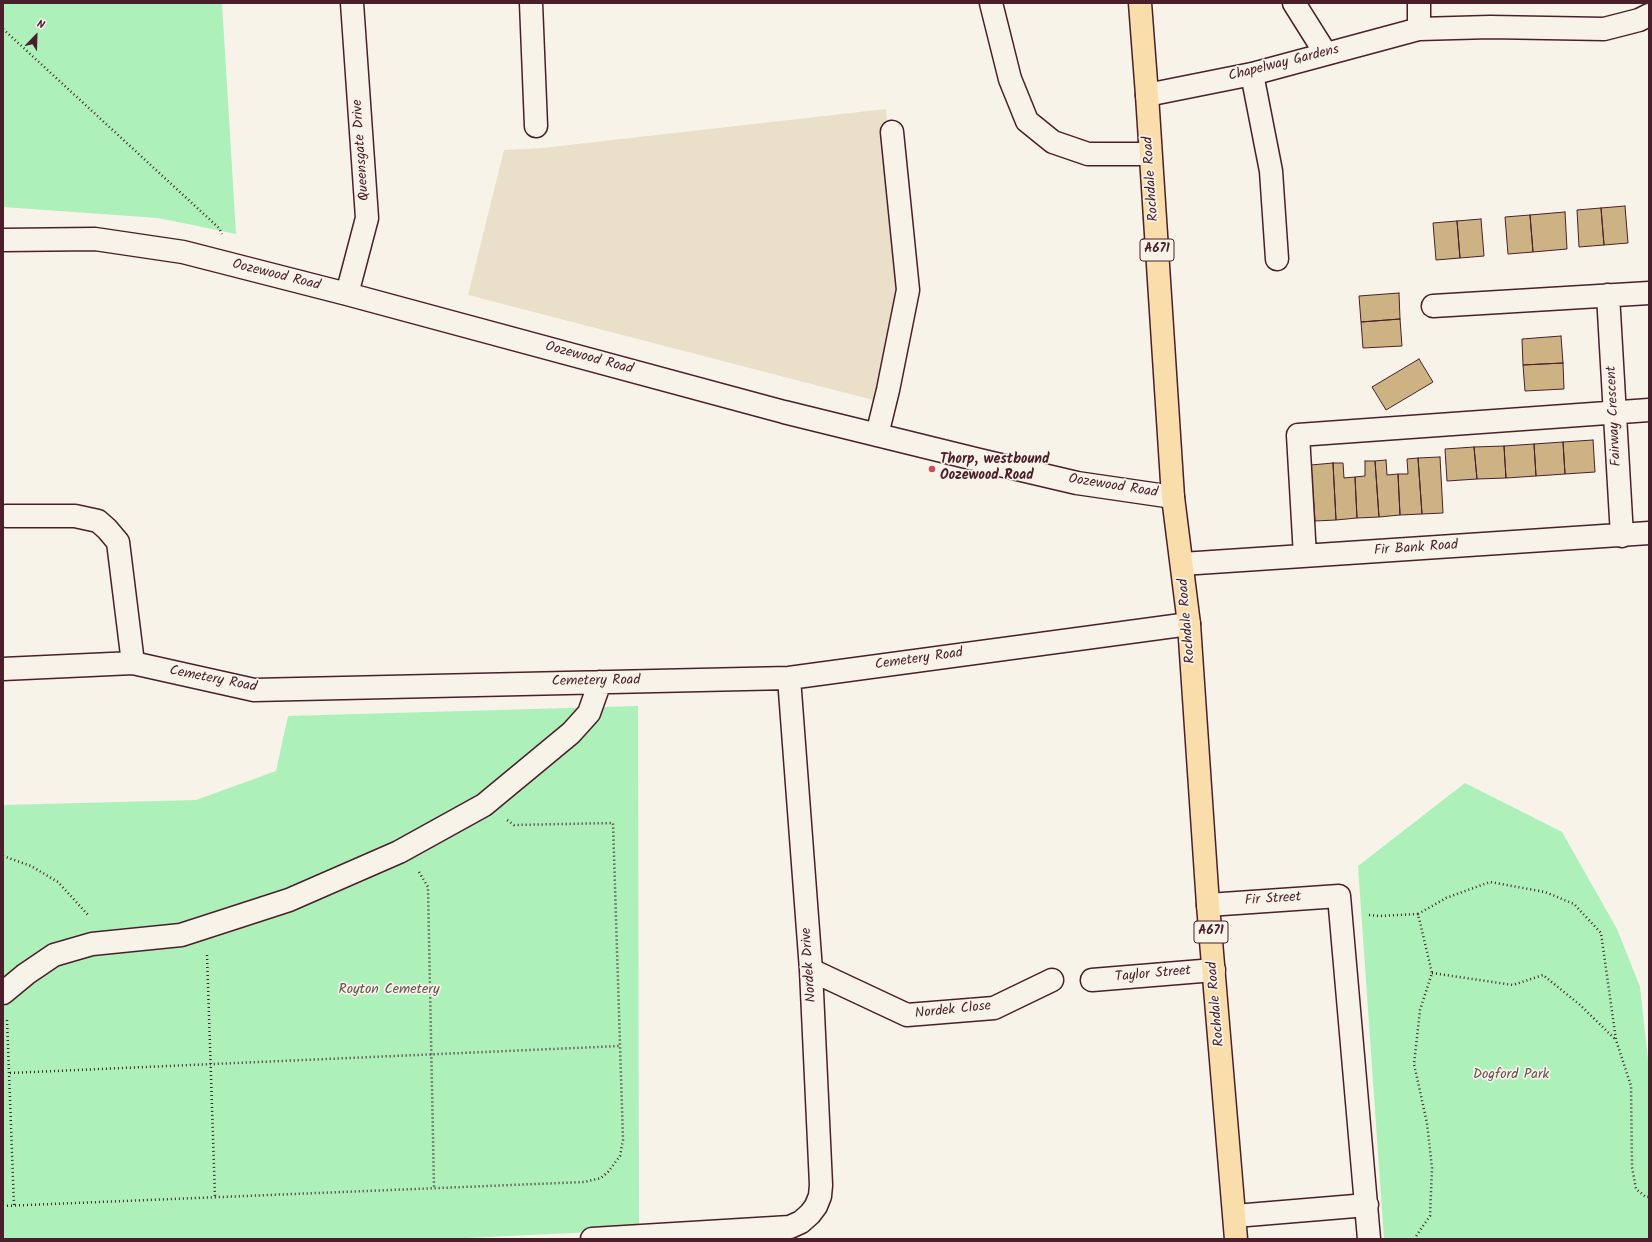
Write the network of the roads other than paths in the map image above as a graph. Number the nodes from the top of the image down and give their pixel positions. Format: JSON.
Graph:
{"nodes":[{"id":1,"x":352,"y":3,"type":"edge"},
{"id":2,"x":531,"y":3,"type":"edge"},
{"id":3,"x":991,"y":3,"type":"edge"},
{"id":4,"x":1140,"y":3,"type":"edge"},
{"id":5,"x":1294,"y":3,"type":"edge"},
{"id":6,"x":1419,"y":3,"type":"edge"},
{"id":7,"x":1649,"y":15,"type":"edge"},
{"id":8,"x":1419,"y":29,"type":"junction"},
{"id":9,"x":1326,"y":54,"type":"junction"},
{"id":10,"x":1252,"y":74,"type":"junction"},
{"id":11,"x":1147,"y":94,"type":"junction"},
{"id":12,"x":536,"y":126,"type":"dead end"},
{"id":13,"x":892,"y":132,"type":"dead end"},
{"id":14,"x":1150,"y":154,"type":"junction"},
{"id":15,"x":3,"y":240,"type":"edge"},
{"id":16,"x":1277,"y":259,"type":"dead end"},
{"id":17,"x":1649,"y":293,"type":"edge"},
{"id":18,"x":347,"y":294,"type":"junction"},
{"id":19,"x":1608,"y":295,"type":"junction"},
{"id":20,"x":1433,"y":306,"type":"dead end"},
{"id":21,"x":1649,"y":410,"type":"edge"},
{"id":22,"x":1614,"y":412,"type":"junction"},
{"id":23,"x":877,"y":435,"type":"junction"},
{"id":24,"x":1173,"y":497,"type":"junction"},
{"id":25,"x":6,"y":516,"type":"dead end"},
{"id":26,"x":1649,"y":533,"type":"edge"},
{"id":27,"x":1622,"y":536,"type":"junction"},
{"id":28,"x":1305,"y":556,"type":"junction"},
{"id":29,"x":1182,"y":564,"type":"junction"},
{"id":30,"x":1189,"y":624,"type":"junction"},
{"id":31,"x":133,"y":663,"type":"junction"},
{"id":32,"x":3,"y":669,"type":"edge"},
{"id":33,"x":789,"y":678,"type":"junction"},
{"id":34,"x":600,"y":682,"type":"junction"},
{"id":35,"x":1208,"y":905,"type":"junction"},
{"id":36,"x":811,"y":970,"type":"junction"},
{"id":37,"x":1214,"y":970,"type":"junction"},
{"id":38,"x":1052,"y":980,"type":"dead end"},
{"id":39,"x":1092,"y":980,"type":"dead end"},
{"id":40,"x":3,"y":993,"type":"edge"},
{"id":41,"x":1367,"y":1205,"type":"junction"},
{"id":42,"x":1235,"y":1216,"type":"junction"},
{"id":43,"x":592,"y":1239,"type":"edge"},
{"id":44,"x":1236,"y":1239,"type":"edge"},
{"id":45,"x":1369,"y":1239,"type":"edge"}],
"edges":[{"from":1,"to":18,"type":"street","name":"Queensgate Drive"},
{"from":2,"to":12,"type":"street"},
{"from":3,"to":14,"type":"street"},
{"from":4,"to":11,"type":"main road","name":"Rochdale Road","number":"A671"},
{"from":5,"to":9,"type":"street"},
{"from":6,"to":8,"type":"street"},
{"from":7,"to":8,"type":"street","name":"Chapelway Gardens"},
{"from":8,"to":9,"type":"street","name":"Chapelway Gardens"},
{"from":9,"to":10,"type":"street","name":"Chapelway Gardens"},
{"from":10,"to":11,"type":"street","name":"Chapelway Gardens"},
{"from":10,"to":16,"type":"street"},
{"from":11,"to":14,"type":"main road","name":"Rochdale Road","number":"A671"},
{"from":13,"to":23,"type":"street"},
{"from":14,"to":24,"type":"main road","name":"Rochdale Road","number":"A671"},
{"from":15,"to":18,"type":"street","name":"Oozewood Road"},
{"from":17,"to":19,"type":"street"},
{"from":18,"to":23,"type":"street","name":"Oozewood Road"},
{"from":19,"to":20,"type":"street"},
{"from":19,"to":22,"type":"street","name":"Fairway Crescent"},
{"from":21,"to":22,"type":"street"},
{"from":22,"to":27,"type":"street","name":"Fairway Crescent"},
{"from":22,"to":28,"type":"street"},
{"from":23,"to":24,"type":"street","name":"Oozewood Road"},
{"from":24,"to":29,"type":"main road","name":"Rochdale Road","number":"A671"},
{"from":25,"to":31,"type":"street"},
{"from":26,"to":27,"type":"street","name":"Fir Bank Road"},
{"from":27,"to":28,"type":"street","name":"Fir Bank Road"},
{"from":28,"to":29,"type":"street","name":"Fir Bank Road"},
{"from":29,"to":30,"type":"main road","name":"Rochdale Road","number":"A671"},
{"from":30,"to":33,"type":"street","name":"Cemetery Road"},
{"from":30,"to":35,"type":"main road","name":"Rochdale Road","number":"A671"},
{"from":31,"to":32,"type":"street","name":"Cemetery Road"},
{"from":31,"to":34,"type":"street","name":"Cemetery Road"},
{"from":33,"to":34,"type":"street","name":"Cemetery Road"},
{"from":33,"to":36,"type":"street","name":"Nordek Drive"},
{"from":34,"to":40,"type":"street"},
{"from":35,"to":37,"type":"main road","name":"Rochdale Road","number":"A671"},
{"from":35,"to":41,"type":"street","name":"Fir Street"},
{"from":36,"to":38,"type":"street","name":"Nordek Close"},
{"from":36,"to":43,"type":"street","name":"Nordek Drive"},
{"from":37,"to":39,"type":"street","name":"Taylor Street"},
{"from":37,"to":42,"type":"main road","name":"Rochdale Road","number":"A671"},
{"from":41,"to":42,"type":"street"},
{"from":41,"to":45,"type":"street"},
{"from":42,"to":44,"type":"main road","name":"Rochdale Road","number":"A671"}]}
